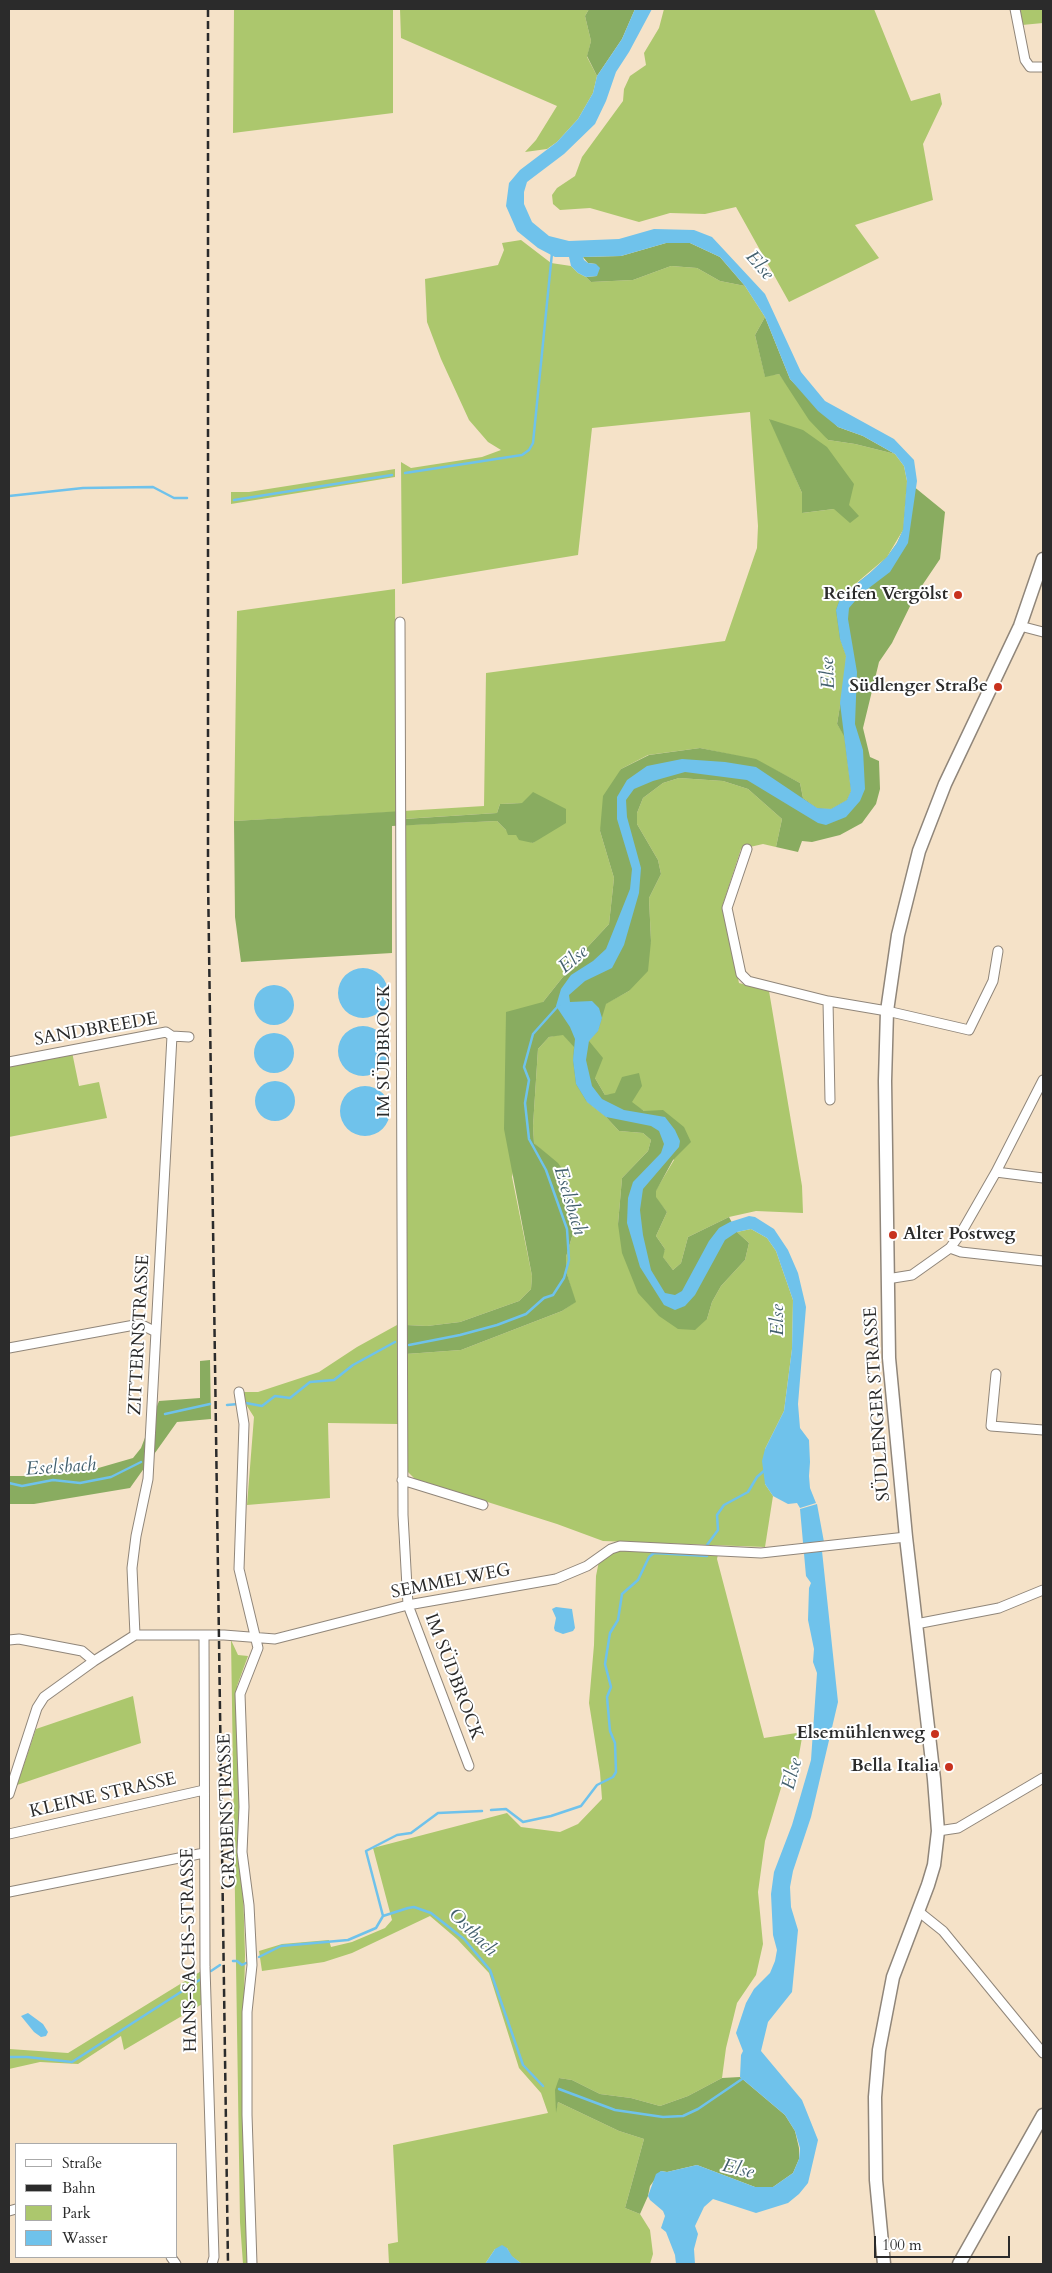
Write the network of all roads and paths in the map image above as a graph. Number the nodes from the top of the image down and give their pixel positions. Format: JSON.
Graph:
{"nodes":[{"id":1,"x":1015,"y":9,"type":"edge"},
{"id":2,"x":1041,"y":68,"type":"edge"},
{"id":3,"x":1043,"y":559,"type":"edge"},
{"id":4,"x":400,"y":622,"type":"dead end"},
{"id":5,"x":1020,"y":626,"type":"junction"},
{"id":6,"x":1043,"y":632,"type":"edge"},
{"id":7,"x":747,"y":850,"type":"dead end"},
{"id":8,"x":998,"y":951,"type":"dead end"},
{"id":9,"x":828,"y":1001,"type":"junction"},
{"id":10,"x":887,"y":1011,"type":"junction"},
{"id":11,"x":172,"y":1036,"type":"junction"},
{"id":12,"x":189,"y":1037,"type":"dead end"},
{"id":13,"x":9,"y":1062,"type":"edge"},
{"id":14,"x":1043,"y":1080,"type":"edge"},
{"id":15,"x":830,"y":1100,"type":"dead end"},
{"id":16,"x":996,"y":1172,"type":"junction"},
{"id":17,"x":1043,"y":1178,"type":"edge"},
{"id":18,"x":950,"y":1248,"type":"junction"},
{"id":19,"x":1043,"y":1261,"type":"edge"},
{"id":20,"x":887,"y":1279,"type":"junction"},
{"id":21,"x":156,"y":1332,"type":"junction"},
{"id":22,"x":9,"y":1348,"type":"edge"},
{"id":23,"x":996,"y":1374,"type":"dead end"},
{"id":24,"x":239,"y":1392,"type":"dead end"},
{"id":25,"x":1043,"y":1430,"type":"edge"},
{"id":26,"x":402,"y":1480,"type":"junction"},
{"id":27,"x":483,"y":1505,"type":"dead end"},
{"id":28,"x":906,"y":1537,"type":"junction"},
{"id":29,"x":1043,"y":1590,"type":"edge"},
{"id":30,"x":408,"y":1604,"type":"junction"},
{"id":31,"x":916,"y":1624,"type":"junction"},
{"id":32,"x":135,"y":1635,"type":"junction"},
{"id":33,"x":204,"y":1636,"type":"junction"},
{"id":34,"x":256,"y":1637,"type":"junction"},
{"id":35,"x":9,"y":1640,"type":"edge"},
{"id":36,"x":94,"y":1661,"type":"junction"},
{"id":37,"x":469,"y":1766,"type":"dead end"},
{"id":38,"x":1043,"y":1778,"type":"edge"},
{"id":39,"x":204,"y":1790,"type":"junction"},
{"id":40,"x":9,"y":1794,"type":"edge"},
{"id":41,"x":938,"y":1831,"type":"junction"},
{"id":42,"x":9,"y":1834,"type":"edge"},
{"id":43,"x":204,"y":1853,"type":"junction"},
{"id":44,"x":9,"y":1892,"type":"edge"},
{"id":45,"x":918,"y":1910,"type":"junction"},
{"id":46,"x":1043,"y":2053,"type":"edge"},
{"id":47,"x":1043,"y":2115,"type":"edge"},
{"id":48,"x":212,"y":2264,"type":"edge"},
{"id":49,"x":252,"y":2264,"type":"edge"},
{"id":50,"x":884,"y":2264,"type":"edge"},
{"id":51,"x":959,"y":2264,"type":"edge"}],
"edges":[{"from":1,"to":2,"type":"street"},
{"from":3,"to":5,"type":"main road","name":"SÜDLENGER STRASSE"},
{"from":4,"to":26,"type":"street","name":"IM SÜDBROCK"},
{"from":5,"to":6,"type":"street"},
{"from":5,"to":10,"type":"main road","name":"SÜDLENGER STRASSE"},
{"from":7,"to":9,"type":"street"},
{"from":8,"to":10,"type":"street"},
{"from":9,"to":10,"type":"street"},
{"from":9,"to":15,"type":"street"},
{"from":10,"to":20,"type":"main road","name":"SÜDLENGER STRASSE"},
{"from":11,"to":12,"type":"street","name":"SANDBREEDE"},
{"from":11,"to":13,"type":"street","name":"SANDBREEDE"},
{"from":11,"to":21,"type":"street","name":"ZITTERNSTRASSE"},
{"from":14,"to":16,"type":"street"},
{"from":16,"to":17,"type":"street"},
{"from":16,"to":18,"type":"street"},
{"from":18,"to":19,"type":"street"},
{"from":18,"to":20,"type":"street"},
{"from":20,"to":28,"type":"main road","name":"SÜDLENGER STRASSE"},
{"from":21,"to":22,"type":"street"},
{"from":21,"to":32,"type":"street","name":"ZITTERNSTRASSE"},
{"from":23,"to":25,"type":"street"},
{"from":24,"to":34,"type":"street","name":"GRABENSTRASSE"},
{"from":26,"to":27,"type":"street"},
{"from":26,"to":30,"type":"street","name":"IM SÜDBROCK"},
{"from":28,"to":30,"type":"street","name":"SEMMELWEG"},
{"from":28,"to":31,"type":"main road","name":"SÜDLENGER STRASSE"},
{"from":29,"to":31,"type":"street"},
{"from":30,"to":34,"type":"street","name":"SEMMELWEG"},
{"from":30,"to":37,"type":"street","name":"IM SÜDBROCK"},
{"from":31,"to":41,"type":"main road","name":"SÜDLENGER STRASSE"},
{"from":32,"to":33,"type":"street","name":"SEMMELWEG"},
{"from":32,"to":36,"type":"street"},
{"from":33,"to":34,"type":"street","name":"SEMMELWEG"},
{"from":33,"to":39,"type":"street","name":"HANS-SACHS-STRASSE"},
{"from":34,"to":49,"type":"street","name":"GRABENSTRASSE"},
{"from":35,"to":36,"type":"street"},
{"from":36,"to":40,"type":"street"},
{"from":38,"to":41,"type":"street"},
{"from":39,"to":42,"type":"street","name":"KLEINE STRASSE"},
{"from":39,"to":43,"type":"street","name":"HANS-SACHS-STRASSE"},
{"from":41,"to":45,"type":"main road","name":"SÜDLENGER STRASSE"},
{"from":43,"to":44,"type":"street"},
{"from":43,"to":48,"type":"street","name":"HANS-SACHS-STRASSE"},
{"from":45,"to":46,"type":"street"},
{"from":45,"to":50,"type":"main road","name":"SÜDLENGER STRASSE"},
{"from":47,"to":51,"type":"main road"}]}
